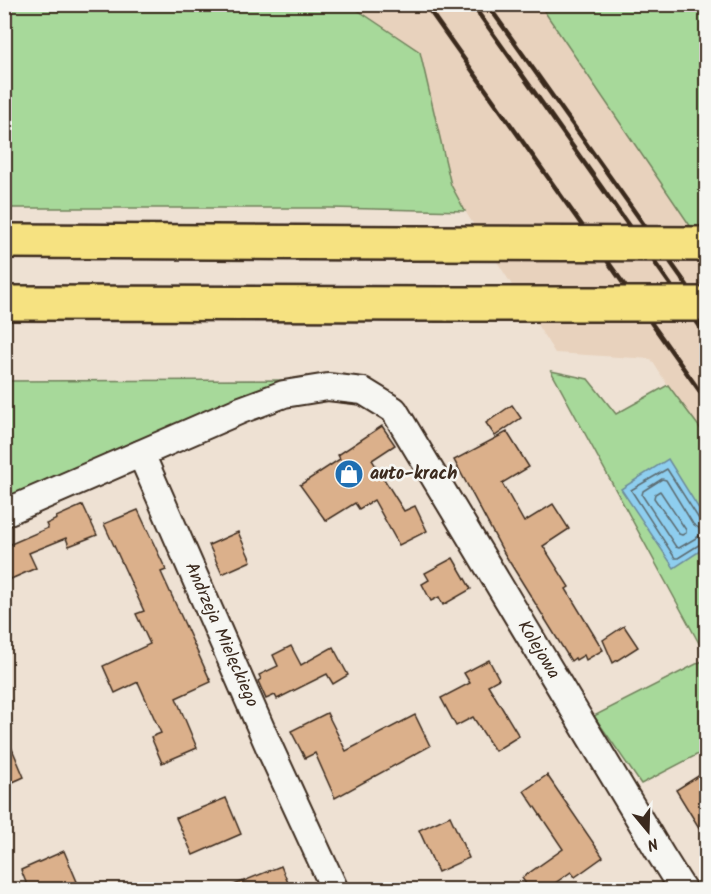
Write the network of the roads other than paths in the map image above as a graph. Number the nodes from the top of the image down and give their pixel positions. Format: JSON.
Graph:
{"nodes":[{"id":1,"x":4,"y":241,"type":"edge"},
{"id":2,"x":706,"y":244,"type":"edge"},
{"id":3,"x":4,"y":303,"type":"edge"},
{"id":4,"x":706,"y":304,"type":"edge"},
{"id":5,"x":140,"y":454,"type":"junction"},
{"id":6,"x":4,"y":513,"type":"edge"},
{"id":7,"x":335,"y":890,"type":"edge"},
{"id":8,"x":683,"y":890,"type":"edge"}],
"edges":[{"from":1,"to":2,"type":"highway","bridge":true},
{"from":3,"to":4,"type":"highway","bridge":true},
{"from":5,"to":6,"type":"street"},
{"from":5,"to":7,"type":"street","name":"Andrzeja Mielęckiego"},
{"from":5,"to":8,"type":"street","name":"Kolejowa"}]}
